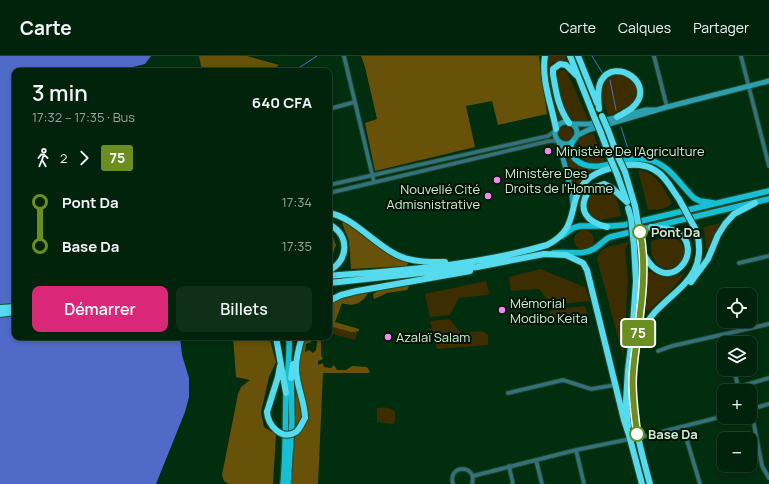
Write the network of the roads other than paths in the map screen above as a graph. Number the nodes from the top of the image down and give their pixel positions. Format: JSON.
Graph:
{"nodes":[{"id":1,"x":344,"y":56,"type":"edge"},
{"id":2,"x":545,"y":56,"type":"edge"},
{"id":3,"x":570,"y":56,"type":"edge"},
{"id":4,"x":578,"y":56,"type":"edge"},
{"id":5,"x":654,"y":56,"type":"edge"},
{"id":6,"x":741,"y":56,"type":"edge"},
{"id":7,"x":577,"y":76,"type":"junction"},
{"id":8,"x":769,"y":82,"type":"edge"},
{"id":9,"x":749,"y":87,"type":"junction"},
{"id":10,"x":354,"y":102,"type":"junction"},
{"id":11,"x":668,"y":107,"type":"junction"},
{"id":12,"x":332,"y":108,"type":"edge"},
{"id":13,"x":599,"y":109,"type":"junction"},
{"id":14,"x":662,"y":109,"type":"junction"},
{"id":15,"x":617,"y":117,"type":"junction"},
{"id":16,"x":570,"y":124,"type":"junction"},
{"id":17,"x":555,"y":130,"type":"junction"},
{"id":18,"x":559,"y":141,"type":"junction"},
{"id":19,"x":573,"y":141,"type":"junction"},
{"id":20,"x":769,"y":166,"type":"edge"},
{"id":21,"x":372,"y":175,"type":"junction"},
{"id":22,"x":374,"y":182,"type":"junction"},
{"id":23,"x":332,"y":184,"type":"edge"},
{"id":24,"x":769,"y":191,"type":"edge"},
{"id":25,"x":332,"y":192,"type":"edge"},
{"id":26,"x":769,"y":199,"type":"edge"},
{"id":27,"x":722,"y":203,"type":"junction"},
{"id":28,"x":755,"y":203,"type":"junction"},
{"id":29,"x":627,"y":205,"type":"junction"},
{"id":30,"x":573,"y":212,"type":"junction"},
{"id":31,"x":332,"y":214,"type":"edge"},
{"id":32,"x":332,"y":226,"type":"edge"},
{"id":33,"x":607,"y":227,"type":"junction"},
{"id":34,"x":651,"y":227,"type":"junction"},
{"id":35,"x":554,"y":241,"type":"junction"},
{"id":36,"x":642,"y":249,"type":"junction"},
{"id":37,"x":544,"y":254,"type":"junction"},
{"id":38,"x":769,"y":256,"type":"edge"},
{"id":39,"x":469,"y":261,"type":"junction"},
{"id":40,"x":740,"y":263,"type":"dead end"},
{"id":41,"x":477,"y":267,"type":"junction"},
{"id":42,"x":332,"y":269,"type":"edge"},
{"id":43,"x":332,"y":276,"type":"edge"},
{"id":44,"x":332,"y":283,"type":"edge"},
{"id":45,"x":678,"y":291,"type":"junction"},
{"id":46,"x":332,"y":300,"type":"edge"},
{"id":47,"x":12,"y":307,"type":"edge"},
{"id":48,"x":0,"y":308,"type":"edge"},
{"id":49,"x":12,"y":312,"type":"edge"},
{"id":50,"x":0,"y":314,"type":"edge"},
{"id":51,"x":769,"y":324,"type":"edge"},
{"id":52,"x":727,"y":334,"type":"joint"},
{"id":53,"x":277,"y":340,"type":"edge"},
{"id":54,"x":289,"y":340,"type":"edge"},
{"id":55,"x":299,"y":340,"type":"edge"},
{"id":56,"x":300,"y":340,"type":"edge"},
{"id":57,"x":636,"y":347,"type":"junction"},
{"id":58,"x":658,"y":351,"type":"dead end"},
{"id":59,"x":280,"y":358,"type":"junction"},
{"id":60,"x":289,"y":358,"type":"junction"},
{"id":61,"x":291,"y":378,"type":"junction"},
{"id":62,"x":769,"y":378,"type":"edge"},
{"id":63,"x":753,"y":384,"type":"edge"},
{"id":64,"x":616,"y":385,"type":"junction"},
{"id":65,"x":286,"y":393,"type":"junction"},
{"id":66,"x":508,"y":393,"type":"dead end"},
{"id":67,"x":769,"y":404,"type":"edge"},
{"id":68,"x":757,"y":407,"type":"edge"},
{"id":69,"x":717,"y":418,"type":"edge"},
{"id":70,"x":754,"y":424,"type":"edge"},
{"id":71,"x":683,"y":427,"type":"junction"},
{"id":72,"x":630,"y":437,"type":"junction"},
{"id":73,"x":638,"y":438,"type":"junction"},
{"id":74,"x":576,"y":450,"type":"junction"},
{"id":75,"x":536,"y":460,"type":"junction"},
{"id":76,"x":509,"y":466,"type":"junction"},
{"id":77,"x":769,"y":471,"type":"edge"},
{"id":78,"x":764,"y":472,"type":"junction"},
{"id":79,"x":473,"y":476,"type":"junction"},
{"id":80,"x":769,"y":478,"type":"edge"},
{"id":81,"x":284,"y":484,"type":"edge"},
{"id":82,"x":288,"y":484,"type":"edge"},
{"id":83,"x":453,"y":484,"type":"edge"},
{"id":84,"x":472,"y":484,"type":"edge"},
{"id":85,"x":513,"y":484,"type":"edge"},
{"id":86,"x":542,"y":484,"type":"edge"},
{"id":87,"x":584,"y":484,"type":"edge"},
{"id":88,"x":642,"y":484,"type":"edge"},
{"id":89,"x":650,"y":484,"type":"edge"},
{"id":90,"x":700,"y":484,"type":"edge"}],
"edges":[{"from":1,"to":10,"type":"street"},
{"from":2,"to":17,"type":"highway"},
{"from":3,"to":7,"type":"highway"},
{"from":4,"to":13,"type":"highway"},
{"from":5,"to":11,"type":"street"},
{"from":6,"to":9,"type":"street"},
{"from":7,"to":16,"type":"highway"},
{"from":7,"to":29,"type":"highway","bridge":true},
{"from":8,"to":9,"type":"street"},
{"from":9,"to":11,"type":"street"},
{"from":9,"to":20,"type":"street"},
{"from":10,"to":12,"type":"street"},
{"from":10,"to":21,"type":"street"},
{"from":11,"to":14,"type":"street"},
{"from":13,"to":15,"type":"highway"},
{"from":13,"to":36,"type":"highway","bridge":true},
{"from":14,"to":15,"type":"street"},
{"from":14,"to":19,"type":"street"},
{"from":15,"to":16,"type":"street"},
{"from":16,"to":17,"type":"street"},
{"from":16,"to":19,"type":"street"},
{"from":17,"to":18,"type":"street"},
{"from":17,"to":21,"type":"street"},
{"from":18,"to":19,"type":"street"},
{"from":18,"to":22,"type":"street"},
{"from":18,"to":30,"type":"street"},
{"from":19,"to":27,"type":"main road"},
{"from":21,"to":22,"type":"street"},
{"from":21,"to":23,"type":"street"},
{"from":22,"to":25,"type":"street"},
{"from":24,"to":27,"type":"main road"},
{"from":26,"to":28,"type":"main road"},
{"from":27,"to":33,"type":"main road"},
{"from":28,"to":34,"type":"main road"},
{"from":28,"to":45,"type":"highway"},
{"from":29,"to":33,"type":"highway"},
{"from":29,"to":72,"type":"highway","bridge":true},
{"from":30,"to":35,"type":"highway"},
{"from":30,"to":45,"type":"highway","bridge":true},
{"from":31,"to":39,"type":"highway"},
{"from":32,"to":42,"type":"highway"},
{"from":33,"to":35,"type":"main road"},
{"from":34,"to":36,"type":"highway"},
{"from":34,"to":37,"type":"main road"},
{"from":35,"to":39,"type":"highway"},
{"from":36,"to":57,"type":"highway"},
{"from":37,"to":41,"type":"highway"},
{"from":37,"to":64,"type":"highway"},
{"from":38,"to":40,"type":"street"},
{"from":39,"to":43,"type":"highway"},
{"from":41,"to":44,"type":"highway"},
{"from":41,"to":46,"type":"highway"},
{"from":45,"to":57,"type":"highway"},
{"from":47,"to":48,"type":"highway"},
{"from":49,"to":50,"type":"highway"},
{"from":51,"to":52,"type":"street"},
{"from":52,"to":58,"type":"street"},
{"from":53,"to":59,"type":"highway"},
{"from":54,"to":60,"type":"main road"},
{"from":55,"to":61,"type":"highway"},
{"from":56,"to":59,"type":"highway","bridge":true},
{"from":57,"to":73,"type":"highway"},
{"from":59,"to":65,"type":"highway"},
{"from":60,"to":61,"type":"main road"},
{"from":60,"to":65,"type":"main road"},
{"from":61,"to":82,"type":"main road"},
{"from":62,"to":63,"type":"street"},
{"from":64,"to":66,"type":"street"},
{"from":64,"to":72,"type":"highway"},
{"from":65,"to":81,"type":"main road"},
{"from":67,"to":68,"type":"street"},
{"from":69,"to":71,"type":"street"},
{"from":70,"to":78,"type":"street"},
{"from":71,"to":73,"type":"street"},
{"from":71,"to":90,"type":"street"},
{"from":72,"to":74,"type":"street"},
{"from":72,"to":88,"type":"highway"},
{"from":73,"to":89,"type":"highway"},
{"from":74,"to":75,"type":"street"},
{"from":74,"to":87,"type":"street"},
{"from":75,"to":76,"type":"street"},
{"from":75,"to":86,"type":"street"},
{"from":76,"to":79,"type":"street"},
{"from":76,"to":85,"type":"street"},
{"from":77,"to":78,"type":"street"},
{"from":78,"to":80,"type":"street"},
{"from":79,"to":83,"type":"street"},
{"from":79,"to":84,"type":"street"}]}
